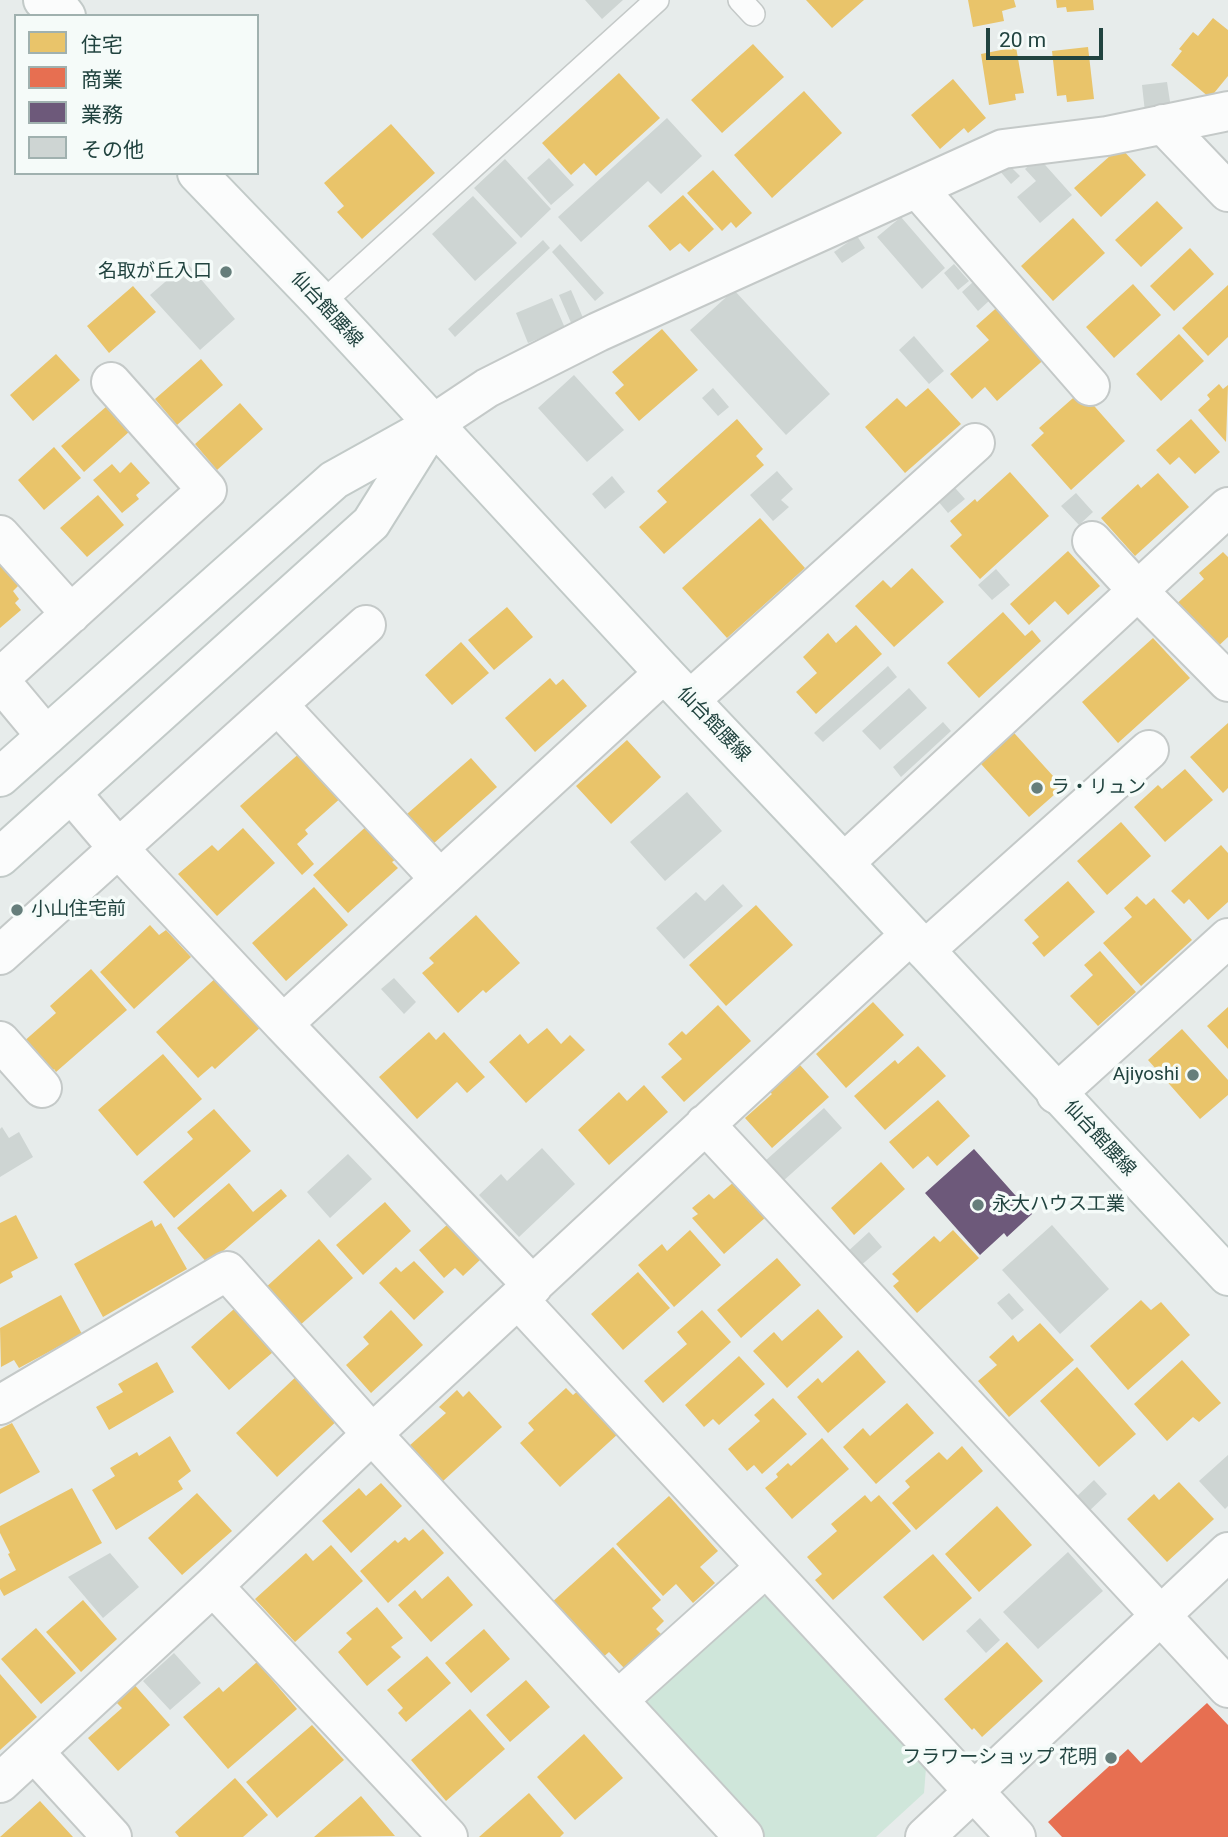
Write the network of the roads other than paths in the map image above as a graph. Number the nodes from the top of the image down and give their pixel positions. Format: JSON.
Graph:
{"nodes":[{"id":1,"x":657,"y":0,"type":"edge"},
{"id":2,"x":1228,"y":111,"type":"edge"},
{"id":3,"x":1163,"y":124,"type":"junction"},
{"id":4,"x":199,"y":175,"type":"edge"},
{"id":5,"x":918,"y":190,"type":"junction"},
{"id":6,"x":1228,"y":192,"type":"edge"},
{"id":7,"x":322,"y":303,"type":"junction"},
{"id":8,"x":111,"y":382,"type":"dead end"},
{"id":9,"x":1090,"y":386,"type":"dead end"},
{"id":10,"x":433,"y":424,"type":"junction"},
{"id":11,"x":975,"y":443,"type":"dead end"},
{"id":12,"x":1228,"y":507,"type":"edge"},
{"id":13,"x":0,"y":534,"type":"edge"},
{"id":14,"x":1092,"y":541,"type":"dead end"},
{"id":15,"x":1138,"y":591,"type":"junction"},
{"id":16,"x":71,"y":614,"type":"junction"},
{"id":17,"x":366,"y":625,"type":"dead end"},
{"id":18,"x":0,"y":679,"type":"edge"},
{"id":19,"x":1228,"y":682,"type":"edge"},
{"id":20,"x":677,"y":687,"type":"junction"},
{"id":21,"x":291,"y":719,"type":"dead end"},
{"id":22,"x":46,"y":736,"type":"junction"},
{"id":23,"x":1149,"y":750,"type":"dead end"},
{"id":24,"x":0,"y":777,"type":"edge"},
{"id":25,"x":71,"y":793,"type":"junction"},
{"id":26,"x":118,"y":848,"type":"junction"},
{"id":27,"x":0,"y":857,"type":"edge"},
{"id":28,"x":844,"y":863,"type":"junction"},
{"id":29,"x":440,"y":879,"type":"junction"},
{"id":30,"x":1228,"y":938,"type":"edge"},
{"id":31,"x":918,"y":943,"type":"junction"},
{"id":32,"x":0,"y":955,"type":"edge"},
{"id":33,"x":283,"y":1024,"type":"junction"},
{"id":34,"x":0,"y":1041,"type":"edge"},
{"id":35,"x":41,"y":1088,"type":"dead end"},
{"id":36,"x":1056,"y":1094,"type":"junction"},
{"id":37,"x":705,"y":1124,"type":"junction"},
{"id":38,"x":1225,"y":1267,"type":"edge"},
{"id":39,"x":526,"y":1292,"type":"junction"},
{"id":40,"x":0,"y":1405,"type":"edge"},
{"id":41,"x":372,"y":1434,"type":"junction"},
{"id":42,"x":1228,"y":1552,"type":"edge"},
{"id":43,"x":766,"y":1567,"type":"junction"},
{"id":44,"x":213,"y":1586,"type":"junction"},
{"id":45,"x":1161,"y":1616,"type":"junction"},
{"id":46,"x":1228,"y":1688,"type":"edge"},
{"id":47,"x":618,"y":1700,"type":"junction"},
{"id":48,"x":34,"y":1752,"type":"junction"},
{"id":49,"x":0,"y":1783,"type":"edge"},
{"id":50,"x":974,"y":1791,"type":"junction"},
{"id":51,"x":112,"y":1837,"type":"edge"},
{"id":52,"x":448,"y":1837,"type":"edge"},
{"id":53,"x":744,"y":1837,"type":"edge"},
{"id":54,"x":925,"y":1837,"type":"edge"},
{"id":55,"x":1016,"y":1837,"type":"edge"}],
"edges":[{"from":1,"to":7,"type":"lane"},
{"from":2,"to":3,"type":"street"},
{"from":3,"to":5,"type":"street"},
{"from":3,"to":6,"type":"street"},
{"from":4,"to":7,"type":"street","name":"仙台館腰線"},
{"from":5,"to":9,"type":"street"},
{"from":5,"to":10,"type":"street"},
{"from":7,"to":10,"type":"street","name":"仙台館腰線"},
{"from":8,"to":16,"type":"street"},
{"from":10,"to":20,"type":"street","name":"仙台館腰線"},
{"from":10,"to":22,"type":"street"},
{"from":10,"to":25,"type":"street"},
{"from":11,"to":20,"type":"street"},
{"from":12,"to":15,"type":"street"},
{"from":13,"to":16,"type":"street"},
{"from":14,"to":15,"type":"street"},
{"from":15,"to":19,"type":"street"},
{"from":15,"to":28,"type":"street"},
{"from":16,"to":18,"type":"street"},
{"from":17,"to":26,"type":"street"},
{"from":18,"to":22,"type":"street"},
{"from":20,"to":28,"type":"street","name":"仙台館腰線"},
{"from":20,"to":29,"type":"street"},
{"from":21,"to":29,"type":"street"},
{"from":22,"to":24,"type":"street"},
{"from":23,"to":31,"type":"street"},
{"from":25,"to":26,"type":"street"},
{"from":25,"to":27,"type":"street"},
{"from":26,"to":32,"type":"street"},
{"from":26,"to":33,"type":"street"},
{"from":28,"to":31,"type":"street","name":"仙台館腰線"},
{"from":29,"to":33,"type":"street"},
{"from":30,"to":36,"type":"street"},
{"from":31,"to":36,"type":"street","name":"仙台館腰線"},
{"from":31,"to":37,"type":"street"},
{"from":33,"to":39,"type":"street"},
{"from":34,"to":35,"type":"street"},
{"from":36,"to":38,"type":"street","name":"仙台館腰線"},
{"from":37,"to":39,"type":"street"},
{"from":37,"to":45,"type":"street"},
{"from":39,"to":41,"type":"street"},
{"from":39,"to":43,"type":"street"},
{"from":40,"to":41,"type":"street"},
{"from":41,"to":44,"type":"street"},
{"from":41,"to":47,"type":"street"},
{"from":42,"to":45,"type":"street"},
{"from":43,"to":47,"type":"street"},
{"from":43,"to":50,"type":"street"},
{"from":44,"to":48,"type":"street"},
{"from":44,"to":52,"type":"street"},
{"from":45,"to":46,"type":"street"},
{"from":45,"to":50,"type":"street"},
{"from":47,"to":53,"type":"street"},
{"from":48,"to":49,"type":"street"},
{"from":48,"to":51,"type":"street"},
{"from":50,"to":54,"type":"street"},
{"from":50,"to":55,"type":"street"}]}
